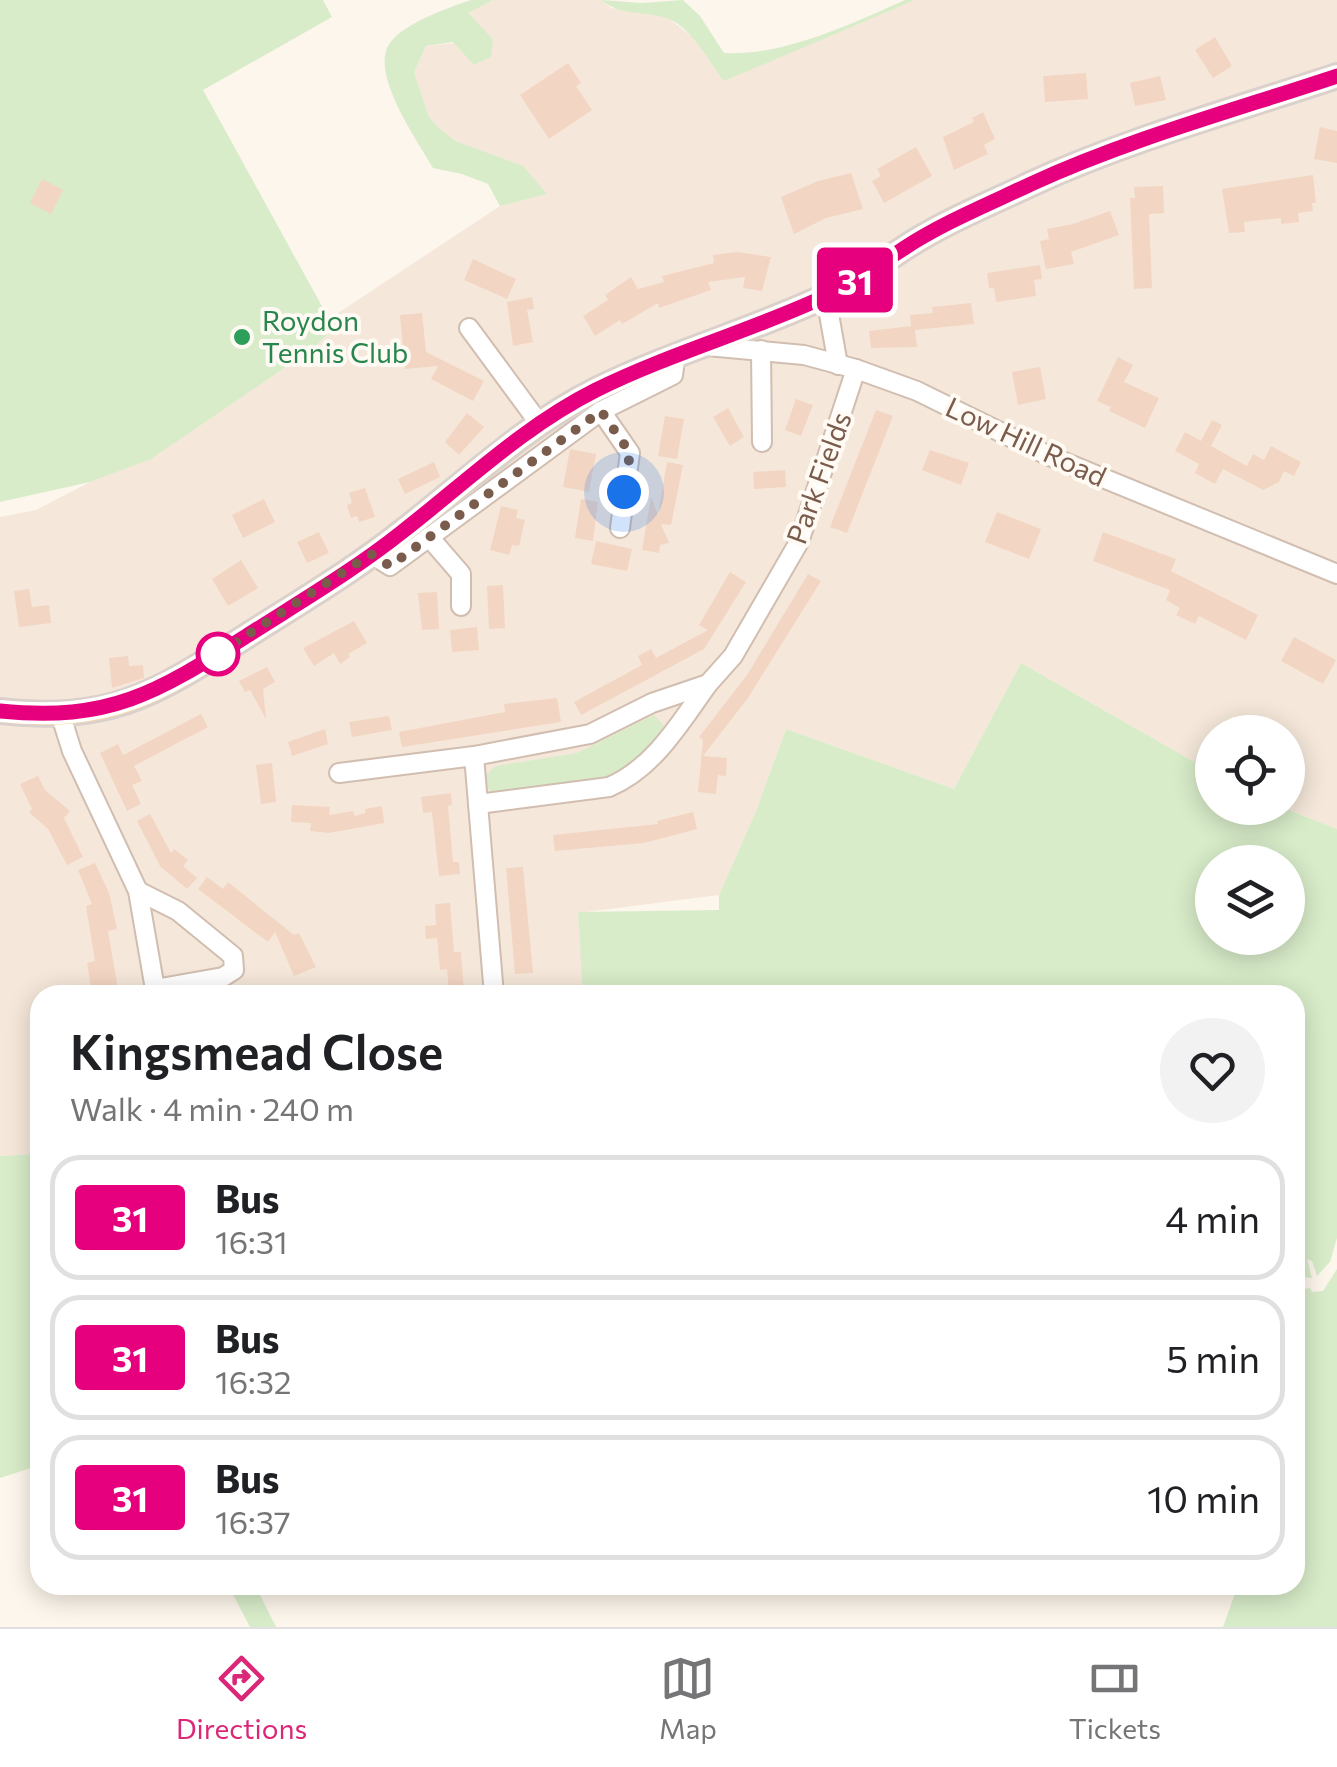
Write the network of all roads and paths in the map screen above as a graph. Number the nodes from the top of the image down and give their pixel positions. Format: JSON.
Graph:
{"nodes":[{"id":1,"x":1337,"y":76,"type":"edge"},
{"id":2,"x":826,"y":296,"type":"junction"},
{"id":3,"x":469,"y":328,"type":"dead end"},
{"id":4,"x":705,"y":346,"type":"junction"},
{"id":5,"x":761,"y":350,"type":"junction"},
{"id":6,"x":676,"y":354,"type":"junction"},
{"id":7,"x":847,"y":367,"type":"junction"},
{"id":8,"x":601,"y":411,"type":"junction"},
{"id":9,"x":539,"y":423,"type":"junction"},
{"id":10,"x":762,"y":442,"type":"dead end"},
{"id":11,"x":620,"y":528,"type":"dead end"},
{"id":12,"x":429,"y":537,"type":"junction"},
{"id":13,"x":371,"y":554,"type":"junction"},
{"id":14,"x":1337,"y":574,"type":"edge"},
{"id":15,"x":461,"y":606,"type":"dead end"},
{"id":16,"x":708,"y":684,"type":"junction"},
{"id":17,"x":652,"y":703,"type":"junction"},
{"id":18,"x":0,"y":711,"type":"edge"},
{"id":19,"x":60,"y":714,"type":"junction"},
{"id":20,"x":674,"y":731,"type":"junction"},
{"id":21,"x":474,"y":756,"type":"junction"},
{"id":22,"x":339,"y":773,"type":"dead end"},
{"id":23,"x":478,"y":804,"type":"junction"},
{"id":24,"x":138,"y":890,"type":"junction"},
{"id":25,"x":155,"y":985,"type":"edge"},
{"id":26,"x":187,"y":985,"type":"edge"},
{"id":27,"x":493,"y":985,"type":"edge"}],
"edges":[{"from":1,"to":2,"type":"main road"},
{"from":2,"to":4,"type":"main road"},
{"from":2,"to":7,"type":"street"},
{"from":3,"to":9,"type":"street"},
{"from":4,"to":5,"type":"street","name":"Low Hill Road"},
{"from":4,"to":6,"type":"main road"},
{"from":5,"to":7,"type":"street","name":"Low Hill Road"},
{"from":5,"to":10,"type":"street"},
{"from":6,"to":8,"type":"street"},
{"from":6,"to":9,"type":"main road"},
{"from":7,"to":14,"type":"street","name":"Low Hill Road"},
{"from":7,"to":16,"type":"street","name":"Park Fields"},
{"from":8,"to":11,"type":"street"},
{"from":8,"to":12,"type":"street"},
{"from":9,"to":13,"type":"main road"},
{"from":12,"to":13,"type":"street"},
{"from":12,"to":15,"type":"street"},
{"from":13,"to":19,"type":"main road"},
{"from":16,"to":17,"type":"street"},
{"from":16,"to":20,"type":"street","name":"Park Fields"},
{"from":17,"to":20,"type":"street"},
{"from":17,"to":21,"type":"street"},
{"from":18,"to":19,"type":"main road"},
{"from":19,"to":24,"type":"street"},
{"from":20,"to":23,"type":"street","name":"Park Fields"},
{"from":21,"to":22,"type":"street"},
{"from":21,"to":23,"type":"street"},
{"from":23,"to":27,"type":"street"},
{"from":24,"to":25,"type":"street"},
{"from":24,"to":26,"type":"street"}]}
